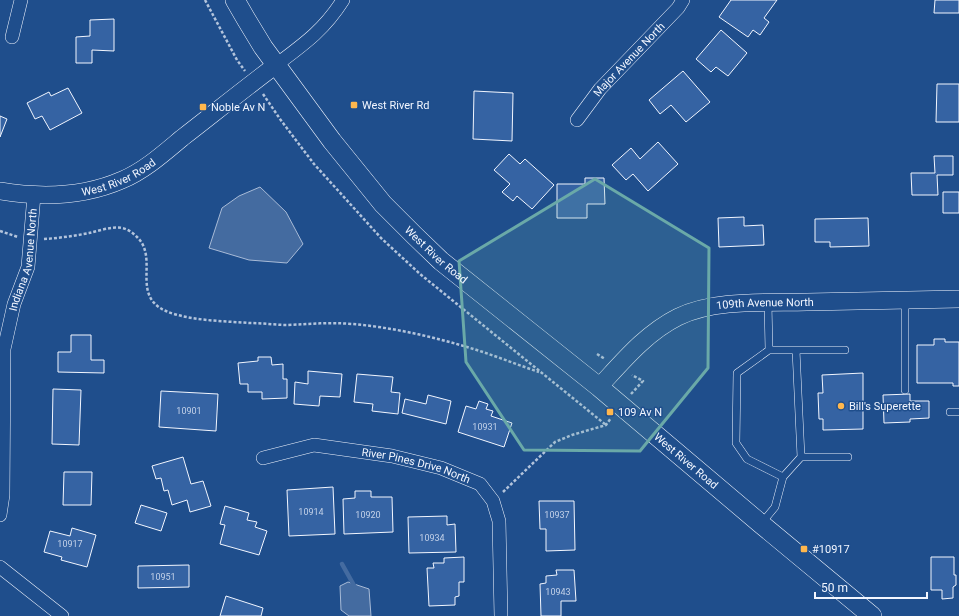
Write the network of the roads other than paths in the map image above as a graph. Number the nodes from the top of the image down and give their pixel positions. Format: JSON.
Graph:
{"nodes":[{"id":1,"x":21,"y":0,"type":"edge"},
{"id":2,"x":235,"y":0,"type":"edge"},
{"id":3,"x":343,"y":0,"type":"edge"},
{"id":4,"x":683,"y":0,"type":"edge"},
{"id":5,"x":12,"y":38,"type":"dead end"},
{"id":6,"x":276,"y":65,"type":"junction"},
{"id":7,"x":577,"y":120,"type":"dead end"},
{"id":8,"x":0,"y":191,"type":"edge"},
{"id":9,"x":34,"y":195,"type":"junction"},
{"id":10,"x":959,"y":299,"type":"edge"},
{"id":11,"x":905,"y":300,"type":"junction"},
{"id":12,"x":768,"y":302,"type":"junction"},
{"id":13,"x":769,"y":350,"type":"junction"},
{"id":14,"x":796,"y":350,"type":"junction"},
{"id":15,"x":845,"y":350,"type":"dead end"},
{"id":16,"x":599,"y":387,"type":"junction"},
{"id":17,"x":905,"y":390,"type":"dead end"},
{"id":18,"x":950,"y":412,"type":"dead end"},
{"id":19,"x":959,"y":412,"type":"edge"},
{"id":20,"x":801,"y":457,"type":"junction"},
{"id":21,"x":848,"y":457,"type":"dead end"},
{"id":22,"x":263,"y":458,"type":"dead end"},
{"id":23,"x":783,"y":477,"type":"junction"},
{"id":24,"x":0,"y":515,"type":"edge"},
{"id":25,"x":761,"y":524,"type":"junction"},
{"id":26,"x":0,"y":567,"type":"edge"},
{"id":27,"x":62,"y":616,"type":"edge"},
{"id":28,"x":501,"y":616,"type":"edge"},
{"id":29,"x":872,"y":616,"type":"edge"}],
"edges":[{"from":1,"to":5,"type":"street"},
{"from":2,"to":6,"type":"main road"},
{"from":3,"to":6,"type":"street"},
{"from":4,"to":7,"type":"street","name":"Major Avenue North"},
{"from":6,"to":9,"type":"street","name":"West River Road"},
{"from":6,"to":16,"type":"main road","name":"West River Road"},
{"from":8,"to":9,"type":"street","name":"West River Road"},
{"from":9,"to":24,"type":"street","name":"Indiana Avenue North"},
{"from":10,"to":11,"type":"street","name":"109th Avenue North"},
{"from":11,"to":12,"type":"street","name":"109th Avenue North"},
{"from":11,"to":17,"type":"lane"},
{"from":12,"to":13,"type":"lane"},
{"from":12,"to":16,"type":"street","name":"109th Avenue North"},
{"from":13,"to":14,"type":"lane"},
{"from":13,"to":23,"type":"lane"},
{"from":14,"to":15,"type":"lane"},
{"from":14,"to":20,"type":"lane"},
{"from":16,"to":25,"type":"main road","name":"West River Road"},
{"from":18,"to":19,"type":"lane"},
{"from":20,"to":21,"type":"lane"},
{"from":20,"to":23,"type":"lane"},
{"from":22,"to":28,"type":"street","name":"River Pines Drive North"},
{"from":23,"to":25,"type":"lane"},
{"from":25,"to":29,"type":"main road","name":"West River Road"},
{"from":26,"to":27,"type":"street"}]}
